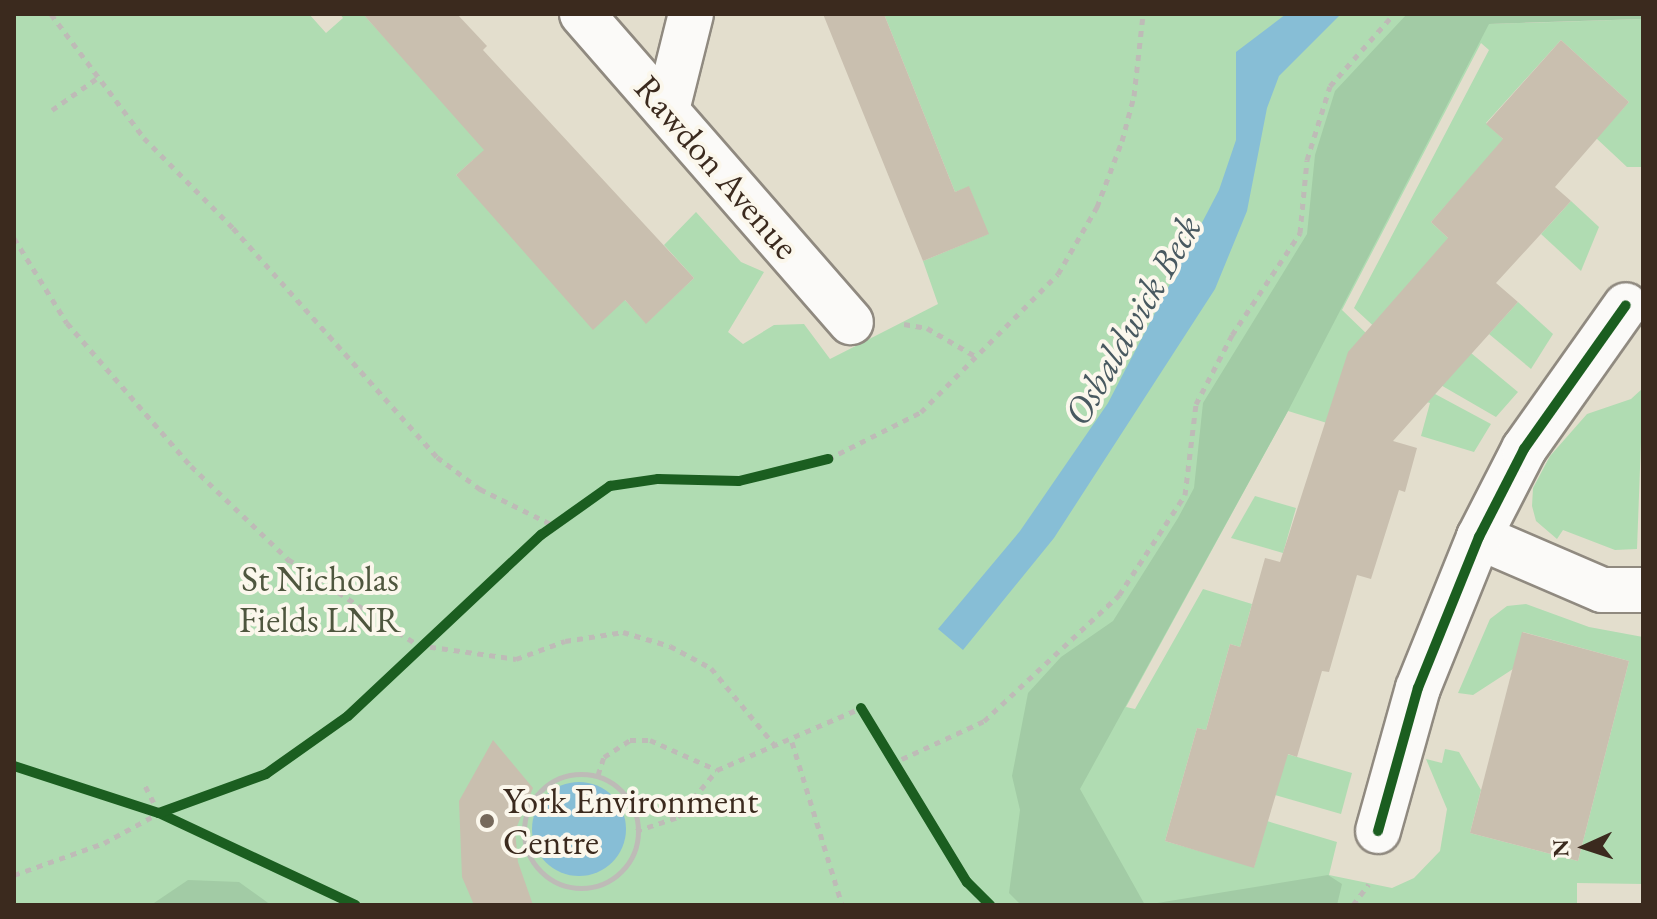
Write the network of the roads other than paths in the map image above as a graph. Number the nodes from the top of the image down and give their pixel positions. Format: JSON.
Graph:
{"nodes":[{"id":1,"x":582,"y":14,"type":"edge"},
{"id":2,"x":691,"y":14,"type":"edge"},
{"id":3,"x":668,"y":106,"type":"junction"},
{"id":4,"x":1626,"y":305,"type":"dead end"},
{"id":5,"x":851,"y":322,"type":"road end"},
{"id":6,"x":1479,"y":537,"type":"junction"},
{"id":7,"x":1643,"y":590,"type":"edge"},
{"id":8,"x":1378,"y":831,"type":"dead end"}],
"edges":[{"from":1,"to":3,"type":"street","name":"Rawdon Avenue"},
{"from":2,"to":3,"type":"street"},
{"from":3,"to":5,"type":"street","name":"Rawdon Avenue"},
{"from":4,"to":6,"type":"street"},
{"from":6,"to":7,"type":"street"},
{"from":6,"to":8,"type":"street"}]}
